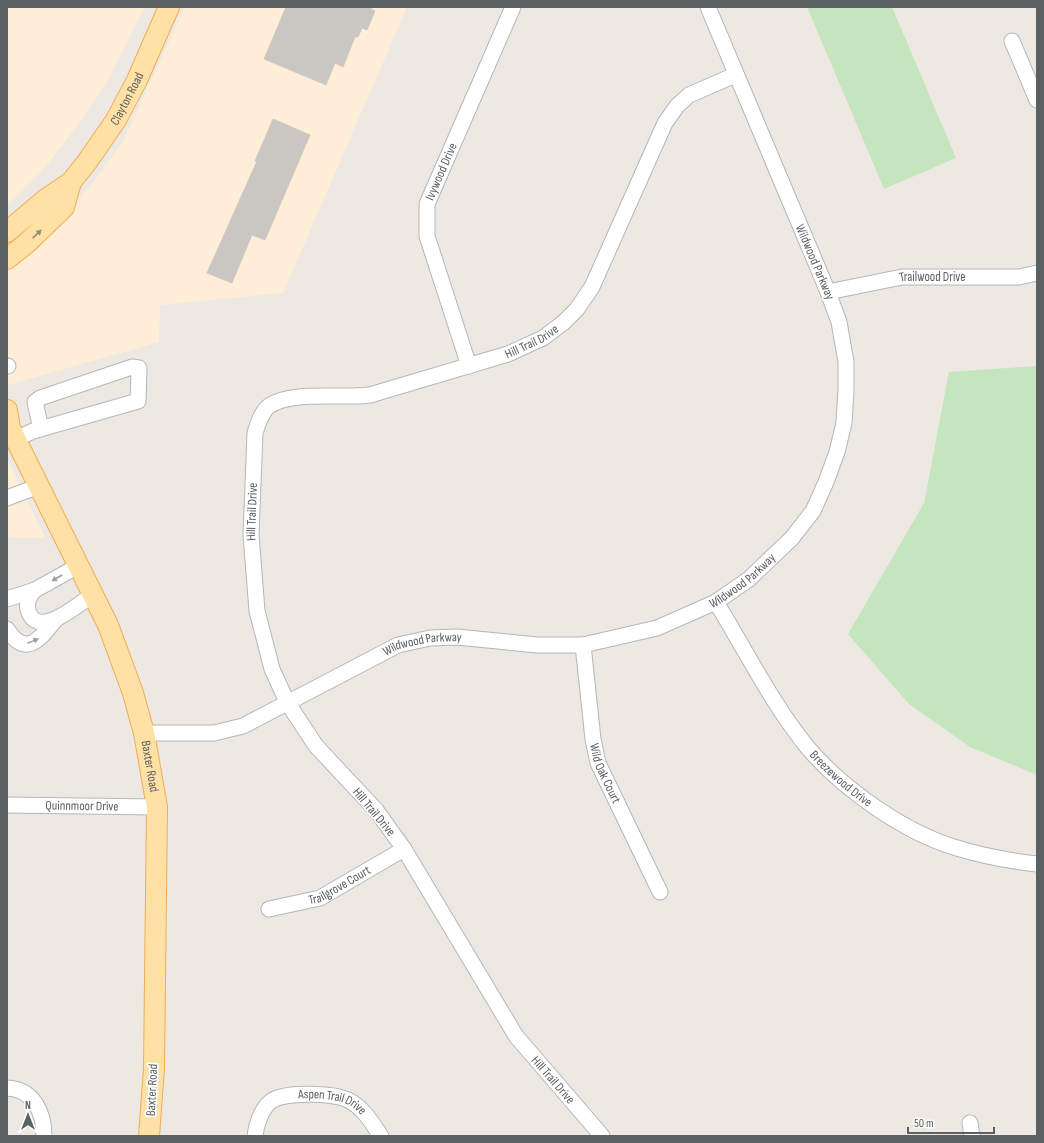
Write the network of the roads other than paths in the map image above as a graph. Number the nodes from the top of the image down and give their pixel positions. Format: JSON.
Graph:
{"nodes":[{"id":1,"x":168,"y":7,"type":"edge"},
{"id":2,"x":513,"y":7,"type":"edge"},
{"id":3,"x":708,"y":7,"type":"edge"},
{"id":4,"x":1012,"y":40,"type":"dead end"},
{"id":5,"x":735,"y":75,"type":"junction"},
{"id":6,"x":1037,"y":100,"type":"edge"},
{"id":7,"x":71,"y":182,"type":"junction"},
{"id":8,"x":10,"y":227,"type":"edge"},
{"id":9,"x":7,"y":259,"type":"edge"},
{"id":10,"x":1037,"y":273,"type":"edge"},
{"id":11,"x":828,"y":292,"type":"junction"},
{"id":12,"x":469,"y":366,"type":"junction"},
{"id":13,"x":10,"y":426,"type":"edge"},
{"id":14,"x":41,"y":429,"type":"junction"},
{"id":15,"x":39,"y":486,"type":"junction"},
{"id":16,"x":7,"y":498,"type":"edge"},
{"id":17,"x":78,"y":566,"type":"junction"},
{"id":18,"x":35,"y":590,"type":"junction"},
{"id":19,"x":92,"y":595,"type":"junction"},
{"id":20,"x":7,"y":600,"type":"edge"},
{"id":21,"x":716,"y":602,"type":"junction"},
{"id":22,"x":56,"y":619,"type":"junction"},
{"id":23,"x":7,"y":629,"type":"edge"},
{"id":24,"x":583,"y":645,"type":"junction"},
{"id":25,"x":287,"y":702,"type":"junction"},
{"id":26,"x":144,"y":733,"type":"junction"},
{"id":27,"x":7,"y":806,"type":"edge"},
{"id":28,"x":157,"y":807,"type":"junction"},
{"id":29,"x":404,"y":849,"type":"junction"},
{"id":30,"x":1037,"y":864,"type":"edge"},
{"id":31,"x":660,"y":892,"type":"dead end"},
{"id":32,"x":269,"y":909,"type":"dead end"},
{"id":33,"x":7,"y":1088,"type":"edge"},
{"id":34,"x":153,"y":1135,"type":"edge"},
{"id":35,"x":44,"y":1136,"type":"edge"},
{"id":36,"x":255,"y":1136,"type":"edge"},
{"id":37,"x":381,"y":1136,"type":"edge"},
{"id":38,"x":602,"y":1136,"type":"edge"}],
"edges":[{"from":1,"to":7,"type":"main road","name":"Clayton Road"},
{"from":2,"to":12,"type":"street","name":"Ivywood Drive"},
{"from":3,"to":5,"type":"street","name":"Wildwood Parkway"},
{"from":4,"to":6,"type":"street"},
{"from":5,"to":11,"type":"street","name":"Wildwood Parkway"},
{"from":5,"to":12,"type":"street","name":"Hill Trail Drive"},
{"from":7,"to":8,"type":"main road","name":"Clayton Road"},
{"from":9,"to":7,"type":"main road","name":"Clayton Road","one_way":true},
{"from":10,"to":11,"type":"street","name":"Trailwood Drive"},
{"from":11,"to":21,"type":"street","name":"Wildwood Parkway"},
{"from":12,"to":25,"type":"street","name":"Hill Trail Drive"},
{"from":13,"to":14,"type":"street"},
{"from":13,"to":15,"type":"main road","name":"Baxter Road"},
{"from":14,"to":14,"type":"street"},
{"from":15,"to":16,"type":"street"},
{"from":15,"to":17,"type":"main road","name":"Baxter Road"},
{"from":17,"to":18,"type":"street","one_way":true},
{"from":17,"to":19,"type":"main road","name":"Baxter Road"},
{"from":18,"to":20,"type":"street"},
{"from":18,"to":22,"type":"street"},
{"from":19,"to":22,"type":"street"},
{"from":19,"to":26,"type":"main road","name":"Baxter Road"},
{"from":21,"to":24,"type":"street","name":"Wildwood Parkway"},
{"from":21,"to":30,"type":"street","name":"Breezewood Drive"},
{"from":23,"to":22,"type":"street","one_way":true},
{"from":24,"to":25,"type":"street","name":"Wildwood Parkway"},
{"from":24,"to":31,"type":"street","name":"Wild Oak Court"},
{"from":25,"to":26,"type":"street","name":"Wildwood Parkway"},
{"from":25,"to":29,"type":"street","name":"Hill Trail Drive"},
{"from":26,"to":28,"type":"main road","name":"Baxter Road"},
{"from":27,"to":28,"type":"street","name":"Quinnmoor Drive"},
{"from":28,"to":34,"type":"main road","name":"Baxter Road"},
{"from":29,"to":32,"type":"street","name":"Trailgrove Court"},
{"from":29,"to":38,"type":"street","name":"Hill Trail Drive"},
{"from":33,"to":35,"type":"street"},
{"from":36,"to":37,"type":"street","name":"Aspen Trail Drive"}]}
